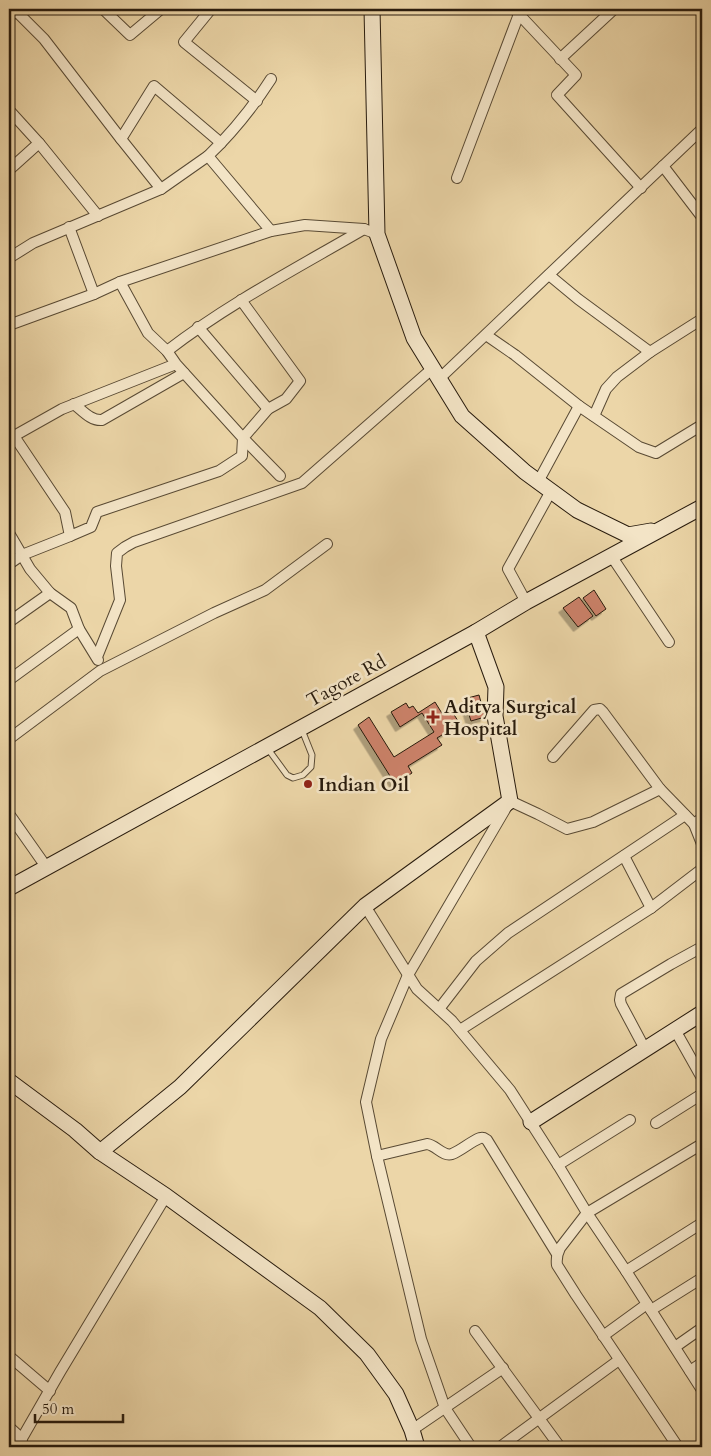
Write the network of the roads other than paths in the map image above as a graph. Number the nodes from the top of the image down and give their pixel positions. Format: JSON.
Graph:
{"nodes":[{"id":1,"x":103,"y":9,"type":"edge"},
{"id":2,"x":161,"y":9,"type":"edge"},
{"id":3,"x":211,"y":9,"type":"edge"},
{"id":4,"x":372,"y":9,"type":"edge"},
{"id":5,"x":614,"y":9,"type":"edge"},
{"id":6,"x":12,"y":12,"type":"edge"},
{"id":7,"x":516,"y":12,"type":"edge"},
{"id":8,"x":560,"y":58,"type":"junction"},
{"id":9,"x":271,"y":79,"type":"dead end"},
{"id":10,"x":257,"y":101,"type":"junction"},
{"id":11,"x":9,"y":110,"type":"edge"},
{"id":12,"x":700,"y":135,"type":"edge"},
{"id":13,"x":121,"y":139,"type":"junction"},
{"id":14,"x":39,"y":143,"type":"junction"},
{"id":15,"x":221,"y":144,"type":"junction"},
{"id":16,"x":208,"y":156,"type":"junction"},
{"id":17,"x":663,"y":166,"type":"junction"},
{"id":18,"x":9,"y":170,"type":"edge"},
{"id":19,"x":457,"y":178,"type":"dead end"},
{"id":20,"x":641,"y":188,"type":"junction"},
{"id":21,"x":162,"y":189,"type":"junction"},
{"id":22,"x":98,"y":216,"type":"junction"},
{"id":23,"x":702,"y":218,"type":"edge"},
{"id":24,"x":69,"y":227,"type":"junction"},
{"id":25,"x":271,"y":231,"type":"junction"},
{"id":26,"x":371,"y":232,"type":"junction"},
{"id":27,"x":9,"y":258,"type":"edge"},
{"id":28,"x":549,"y":275,"type":"junction"},
{"id":29,"x":120,"y":282,"type":"junction"},
{"id":30,"x":94,"y":294,"type":"junction"},
{"id":31,"x":241,"y":300,"type":"junction"},
{"id":32,"x":702,"y":319,"type":"edge"},
{"id":33,"x":9,"y":325,"type":"edge"},
{"id":34,"x":198,"y":327,"type":"junction"},
{"id":35,"x":486,"y":335,"type":"junction"},
{"id":36,"x":167,"y":351,"type":"junction"},
{"id":37,"x":650,"y":352,"type":"junction"},
{"id":38,"x":176,"y":364,"type":"junction"},
{"id":39,"x":184,"y":373,"type":"junction"},
{"id":40,"x":436,"y":374,"type":"junction"},
{"id":41,"x":74,"y":404,"type":"junction"},
{"id":42,"x":579,"y":406,"type":"junction"},
{"id":43,"x":268,"y":409,"type":"junction"},
{"id":44,"x":594,"y":416,"type":"junction"},
{"id":45,"x":702,"y":425,"type":"edge"},
{"id":46,"x":11,"y":438,"type":"edge"},
{"id":47,"x":243,"y":438,"type":"junction"},
{"id":48,"x":280,"y":476,"type":"dead end"},
{"id":49,"x":538,"y":482,"type":"junction"},
{"id":50,"x":551,"y":491,"type":"junction"},
{"id":51,"x":702,"y":507,"type":"edge"},
{"id":52,"x":662,"y":530,"type":"junction"},
{"id":53,"x":9,"y":533,"type":"edge"},
{"id":54,"x":70,"y":536,"type":"junction"},
{"id":55,"x":326,"y":544,"type":"dead end"},
{"id":56,"x":22,"y":555,"type":"junction"},
{"id":57,"x":612,"y":557,"type":"junction"},
{"id":58,"x":9,"y":564,"type":"edge"},
{"id":59,"x":50,"y":593,"type":"junction"},
{"id":60,"x":526,"y":602,"type":"junction"},
{"id":61,"x":9,"y":622,"type":"edge"},
{"id":62,"x":79,"y":629,"type":"junction"},
{"id":63,"x":476,"y":632,"type":"junction"},
{"id":64,"x":669,"y":642,"type":"dead end"},
{"id":65,"x":97,"y":658,"type":"junction"},
{"id":66,"x":100,"y":671,"type":"junction"},
{"id":67,"x":9,"y":680,"type":"edge"},
{"id":68,"x":301,"y":727,"type":"junction"},
{"id":69,"x":9,"y":739,"type":"edge"},
{"id":70,"x":266,"y":746,"type":"junction"},
{"id":71,"x":553,"y":757,"type":"dead end"},
{"id":72,"x":660,"y":789,"type":"junction"},
{"id":73,"x":510,"y":801,"type":"junction"},
{"id":74,"x":9,"y":814,"type":"edge"},
{"id":75,"x":685,"y":814,"type":"junction"},
{"id":76,"x":698,"y":821,"type":"edge"},
{"id":77,"x":702,"y":844,"type":"edge"},
{"id":78,"x":624,"y":856,"type":"junction"},
{"id":79,"x":47,"y":868,"type":"junction"},
{"id":80,"x":702,"y":869,"type":"edge"},
{"id":81,"x":9,"y":888,"type":"edge"},
{"id":82,"x":365,"y":906,"type":"junction"},
{"id":83,"x":651,"y":908,"type":"junction"},
{"id":84,"x":702,"y":948,"type":"edge"},
{"id":85,"x":408,"y":975,"type":"junction"},
{"id":86,"x":439,"y":1008,"type":"junction"},
{"id":87,"x":702,"y":1013,"type":"edge"},
{"id":88,"x":460,"y":1030,"type":"junction"},
{"id":89,"x":675,"y":1030,"type":"junction"},
{"id":90,"x":646,"y":1049,"type":"junction"},
{"id":91,"x":702,"y":1078,"type":"edge"},
{"id":92,"x":9,"y":1081,"type":"edge"},
{"id":93,"x":702,"y":1094,"type":"edge"},
{"id":94,"x":630,"y":1120,"type":"dead end"},
{"id":95,"x":531,"y":1122,"type":"junction"},
{"id":96,"x":656,"y":1123,"type":"dead end"},
{"id":97,"x":702,"y":1144,"type":"edge"},
{"id":98,"x":100,"y":1152,"type":"junction"},
{"id":99,"x":377,"y":1156,"type":"junction"},
{"id":100,"x":558,"y":1165,"type":"junction"},
{"id":101,"x":166,"y":1196,"type":"junction"},
{"id":102,"x":588,"y":1213,"type":"junction"},
{"id":103,"x":702,"y":1223,"type":"edge"},
{"id":104,"x":557,"y":1254,"type":"junction"},
{"id":105,"x":626,"y":1271,"type":"junction"},
{"id":106,"x":702,"y":1278,"type":"edge"},
{"id":107,"x":649,"y":1307,"type":"junction"},
{"id":108,"x":702,"y":1328,"type":"edge"},
{"id":109,"x":476,"y":1331,"type":"dead end"},
{"id":110,"x":604,"y":1336,"type":"junction"},
{"id":111,"x":675,"y":1347,"type":"junction"},
{"id":112,"x":9,"y":1356,"type":"edge"},
{"id":113,"x":619,"y":1360,"type":"junction"},
{"id":114,"x":702,"y":1363,"type":"edge"},
{"id":115,"x":503,"y":1368,"type":"junction"},
{"id":116,"x":690,"y":1372,"type":"junction"},
{"id":117,"x":702,"y":1390,"type":"edge"},
{"id":118,"x":50,"y":1391,"type":"junction"},
{"id":119,"x":445,"y":1408,"type":"junction"},
{"id":120,"x":539,"y":1418,"type":"junction"},
{"id":121,"x":9,"y":1428,"type":"edge"},
{"id":122,"x":412,"y":1430,"type":"junction"},
{"id":123,"x":20,"y":1443,"type":"edge"},
{"id":124,"x":417,"y":1447,"type":"edge"},
{"id":125,"x":471,"y":1447,"type":"edge"},
{"id":126,"x":500,"y":1447,"type":"edge"},
{"id":127,"x":560,"y":1447,"type":"edge"},
{"id":128,"x":678,"y":1447,"type":"edge"}],
"edges":[{"from":1,"to":2,"type":"street"},
{"from":3,"to":10,"type":"street"},
{"from":4,"to":26,"type":"street"},
{"from":5,"to":8,"type":"street"},
{"from":6,"to":13,"type":"street"},
{"from":7,"to":8,"type":"street"},
{"from":7,"to":19,"type":"street"},
{"from":8,"to":20,"type":"street"},
{"from":9,"to":10,"type":"street"},
{"from":10,"to":15,"type":"street"},
{"from":11,"to":14,"type":"street"},
{"from":12,"to":17,"type":"street"},
{"from":13,"to":15,"type":"street"},
{"from":13,"to":21,"type":"street"},
{"from":14,"to":18,"type":"street"},
{"from":14,"to":22,"type":"street"},
{"from":15,"to":16,"type":"street"},
{"from":16,"to":21,"type":"street"},
{"from":16,"to":25,"type":"street"},
{"from":17,"to":20,"type":"street"},
{"from":17,"to":23,"type":"street"},
{"from":20,"to":28,"type":"street"},
{"from":21,"to":22,"type":"street"},
{"from":22,"to":24,"type":"street"},
{"from":24,"to":27,"type":"street"},
{"from":24,"to":30,"type":"street"},
{"from":25,"to":26,"type":"street"},
{"from":25,"to":29,"type":"street"},
{"from":26,"to":31,"type":"street"},
{"from":26,"to":40,"type":"street"},
{"from":28,"to":35,"type":"street"},
{"from":28,"to":37,"type":"street"},
{"from":29,"to":30,"type":"street"},
{"from":29,"to":36,"type":"street"},
{"from":30,"to":33,"type":"street"},
{"from":31,"to":34,"type":"street"},
{"from":31,"to":43,"type":"street"},
{"from":32,"to":37,"type":"street"},
{"from":34,"to":36,"type":"street"},
{"from":34,"to":43,"type":"street"},
{"from":35,"to":40,"type":"street"},
{"from":35,"to":42,"type":"street"},
{"from":36,"to":38,"type":"street"},
{"from":37,"to":44,"type":"street"},
{"from":38,"to":39,"type":"street"},
{"from":38,"to":41,"type":"street"},
{"from":39,"to":41,"type":"street"},
{"from":39,"to":47,"type":"street"},
{"from":40,"to":49,"type":"street"},
{"from":40,"to":65,"type":"street"},
{"from":41,"to":46,"type":"street"},
{"from":42,"to":44,"type":"street"},
{"from":42,"to":49,"type":"street"},
{"from":43,"to":47,"type":"street"},
{"from":44,"to":45,"type":"street"},
{"from":46,"to":54,"type":"street"},
{"from":47,"to":48,"type":"street"},
{"from":47,"to":54,"type":"street"},
{"from":49,"to":50,"type":"street"},
{"from":50,"to":52,"type":"street"},
{"from":50,"to":60,"type":"street"},
{"from":51,"to":52,"type":"street","name":"Tagore Rd"},
{"from":52,"to":57,"type":"street","name":"Tagore Rd"},
{"from":53,"to":56,"type":"street"},
{"from":54,"to":56,"type":"street"},
{"from":55,"to":66,"type":"street"},
{"from":56,"to":58,"type":"street"},
{"from":56,"to":59,"type":"street"},
{"from":57,"to":60,"type":"street","name":"Tagore Rd"},
{"from":57,"to":64,"type":"street"},
{"from":59,"to":61,"type":"street"},
{"from":59,"to":62,"type":"street"},
{"from":60,"to":63,"type":"street","name":"Tagore Rd"},
{"from":62,"to":65,"type":"street"},
{"from":62,"to":67,"type":"street"},
{"from":63,"to":68,"type":"street","name":"Tagore Rd"},
{"from":63,"to":73,"type":"street"},
{"from":65,"to":66,"type":"street"},
{"from":66,"to":69,"type":"street"},
{"from":68,"to":70,"type":"street","name":"Tagore Rd"},
{"from":68,"to":70,"type":"lane"},
{"from":70,"to":79,"type":"street","name":"Tagore Rd"},
{"from":71,"to":72,"type":"street"},
{"from":72,"to":73,"type":"street"},
{"from":72,"to":75,"type":"street"},
{"from":73,"to":82,"type":"street"},
{"from":73,"to":85,"type":"street"},
{"from":74,"to":79,"type":"street"},
{"from":75,"to":76,"type":"street"},
{"from":75,"to":78,"type":"street"},
{"from":76,"to":77,"type":"street"},
{"from":78,"to":83,"type":"street"},
{"from":78,"to":86,"type":"street"},
{"from":79,"to":81,"type":"street","name":"Tagore Rd"},
{"from":80,"to":83,"type":"street"},
{"from":82,"to":85,"type":"street"},
{"from":82,"to":98,"type":"street"},
{"from":83,"to":88,"type":"street"},
{"from":84,"to":90,"type":"street"},
{"from":85,"to":86,"type":"street"},
{"from":85,"to":99,"type":"street"},
{"from":86,"to":88,"type":"street"},
{"from":87,"to":89,"type":"street"},
{"from":88,"to":95,"type":"street"},
{"from":89,"to":90,"type":"street"},
{"from":89,"to":91,"type":"street"},
{"from":90,"to":95,"type":"street"},
{"from":92,"to":98,"type":"street"},
{"from":93,"to":96,"type":"street"},
{"from":94,"to":100,"type":"street"},
{"from":95,"to":100,"type":"street"},
{"from":97,"to":102,"type":"street"},
{"from":98,"to":101,"type":"street"},
{"from":99,"to":104,"type":"street"},
{"from":99,"to":119,"type":"street"},
{"from":100,"to":102,"type":"street"},
{"from":101,"to":118,"type":"street"},
{"from":101,"to":122,"type":"street"},
{"from":102,"to":104,"type":"street"},
{"from":102,"to":105,"type":"street"},
{"from":103,"to":105,"type":"street"},
{"from":104,"to":110,"type":"street"},
{"from":105,"to":107,"type":"street"},
{"from":106,"to":107,"type":"street"},
{"from":107,"to":110,"type":"street"},
{"from":107,"to":111,"type":"street"},
{"from":108,"to":111,"type":"street"},
{"from":109,"to":115,"type":"street"},
{"from":110,"to":113,"type":"street"},
{"from":111,"to":116,"type":"street"},
{"from":112,"to":118,"type":"street"},
{"from":113,"to":120,"type":"street"},
{"from":113,"to":128,"type":"street"},
{"from":114,"to":116,"type":"street"},
{"from":115,"to":119,"type":"street"},
{"from":115,"to":120,"type":"street"},
{"from":116,"to":117,"type":"street"},
{"from":118,"to":123,"type":"street"},
{"from":119,"to":122,"type":"street"},
{"from":119,"to":125,"type":"street"},
{"from":120,"to":126,"type":"street"},
{"from":120,"to":127,"type":"street"},
{"from":121,"to":123,"type":"street"},
{"from":122,"to":124,"type":"street"}]}
